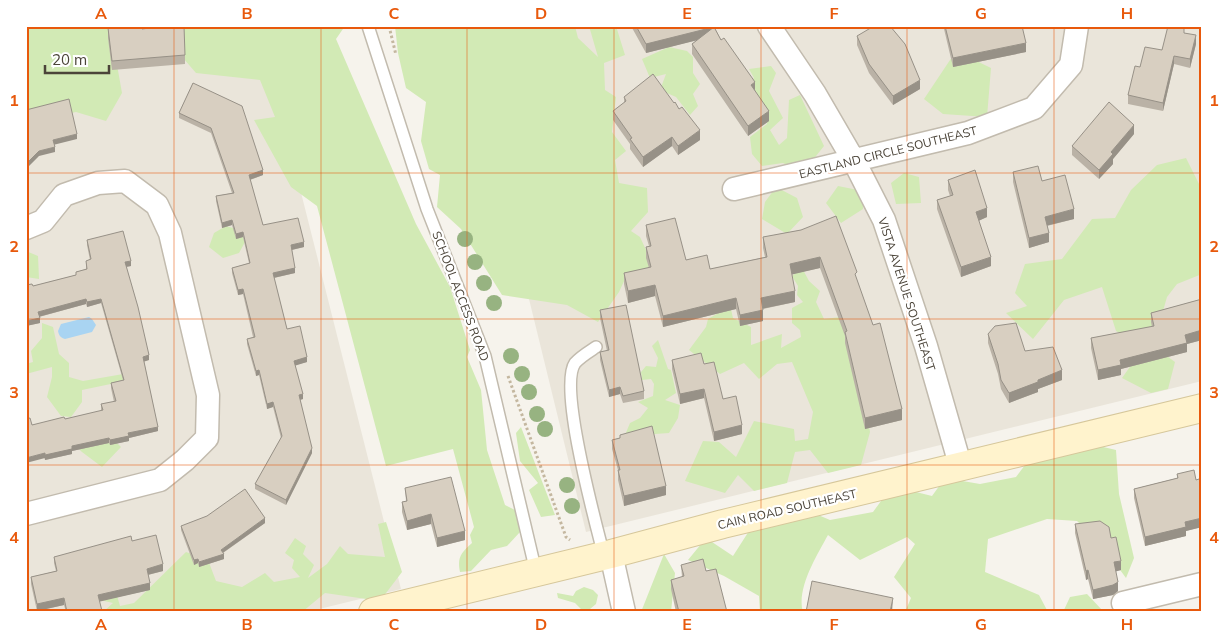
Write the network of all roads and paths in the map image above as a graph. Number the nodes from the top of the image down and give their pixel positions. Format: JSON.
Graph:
{"nodes":[{"id":1,"x":368,"y":26,"type":"edge"},
{"id":2,"x":769,"y":26,"type":"edge"},
{"id":3,"x":1077,"y":26,"type":"edge"},
{"id":4,"x":854,"y":161,"type":"junction"},
{"id":5,"x":734,"y":190,"type":"dead end"},
{"id":6,"x":26,"y":228,"type":"edge"},
{"id":7,"x":596,"y":347,"type":"dead end"},
{"id":8,"x":1202,"y":408,"type":"edge"},
{"id":9,"x":961,"y":468,"type":"junction"},
{"id":10,"x":26,"y":514,"type":"edge"},
{"id":11,"x":608,"y":555,"type":"junction"},
{"id":12,"x":536,"y":572,"type":"junction"},
{"id":13,"x":1202,"y":584,"type":"edge"},
{"id":14,"x":1123,"y":603,"type":"dead end"},
{"id":15,"x":373,"y":612,"type":"edge"},
{"id":16,"x":624,"y":612,"type":"edge"}],
"edges":[{"from":1,"to":12,"type":"lane","name":"SCHOOL ACCESS ROAD"},
{"from":2,"to":4,"type":"street","name":"VISTA AVENUE SOUTHEAST"},
{"from":3,"to":4,"type":"street","name":"EASTLAND CIRCLE SOUTHEAST"},
{"from":4,"to":5,"type":"street","name":"EASTLAND CIRCLE SOUTHEAST"},
{"from":4,"to":9,"type":"street","name":"VISTA AVENUE SOUTHEAST"},
{"from":6,"to":10,"type":"street"},
{"from":7,"to":11,"type":"lane"},
{"from":8,"to":9,"type":"street","name":"CAIN ROAD SOUTHEAST"},
{"from":9,"to":11,"type":"street","name":"CAIN ROAD SOUTHEAST"},
{"from":11,"to":12,"type":"street","name":"CAIN ROAD SOUTHEAST"},
{"from":11,"to":16,"type":"street"},
{"from":12,"to":15,"type":"street","name":"CAIN ROAD SOUTHEAST"},
{"from":13,"to":14,"type":"street"}]}
